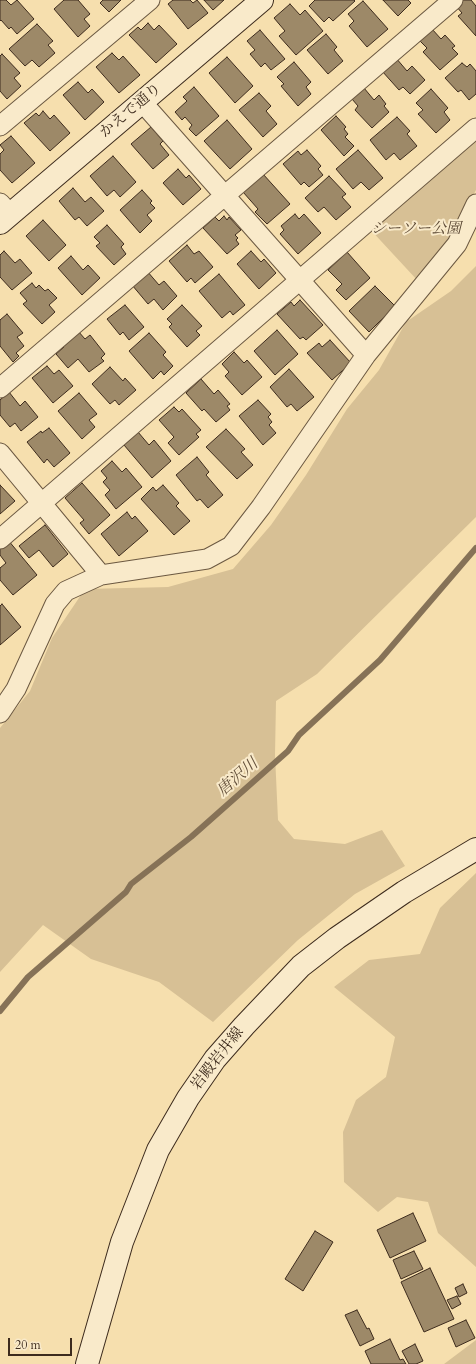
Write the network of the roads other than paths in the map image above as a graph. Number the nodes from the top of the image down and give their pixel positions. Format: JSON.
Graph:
{"nodes":[{"id":1,"x":150,"y":0,"type":"edge"},
{"id":2,"x":262,"y":0,"type":"edge"},
{"id":3,"x":453,"y":0,"type":"edge"},
{"id":4,"x":142,"y":102,"type":"junction"},
{"id":5,"x":0,"y":126,"type":"edge"},
{"id":6,"x":476,"y":128,"type":"edge"},
{"id":7,"x":224,"y":195,"type":"junction"},
{"id":8,"x":476,"y":204,"type":"edge"},
{"id":9,"x":3,"y":213,"type":"edge"},
{"id":10,"x":300,"y":280,"type":"junction"},
{"id":11,"x":366,"y":355,"type":"junction"},
{"id":12,"x":0,"y":388,"type":"edge"},
{"id":13,"x":0,"y":454,"type":"edge"},
{"id":14,"x":42,"y":503,"type":"junction"},
{"id":15,"x":0,"y":539,"type":"edge"},
{"id":16,"x":101,"y":575,"type":"junction"},
{"id":17,"x":0,"y":712,"type":"edge"},
{"id":18,"x":476,"y":849,"type":"edge"},
{"id":19,"x":87,"y":1364,"type":"edge"}],
"edges":[{"from":1,"to":5,"type":"street"},
{"from":2,"to":4,"type":"main road","name":"かえで通り"},
{"from":3,"to":7,"type":"street"},
{"from":4,"to":7,"type":"street"},
{"from":4,"to":9,"type":"main road","name":"かえで通り"},
{"from":6,"to":10,"type":"street"},
{"from":7,"to":10,"type":"street"},
{"from":7,"to":12,"type":"street"},
{"from":8,"to":11,"type":"street"},
{"from":10,"to":11,"type":"street"},
{"from":10,"to":14,"type":"street"},
{"from":11,"to":16,"type":"street"},
{"from":13,"to":14,"type":"street"},
{"from":14,"to":15,"type":"street"},
{"from":14,"to":16,"type":"street"},
{"from":16,"to":17,"type":"street"},
{"from":18,"to":19,"type":"main road","name":"岩殿岩井線"}]}
